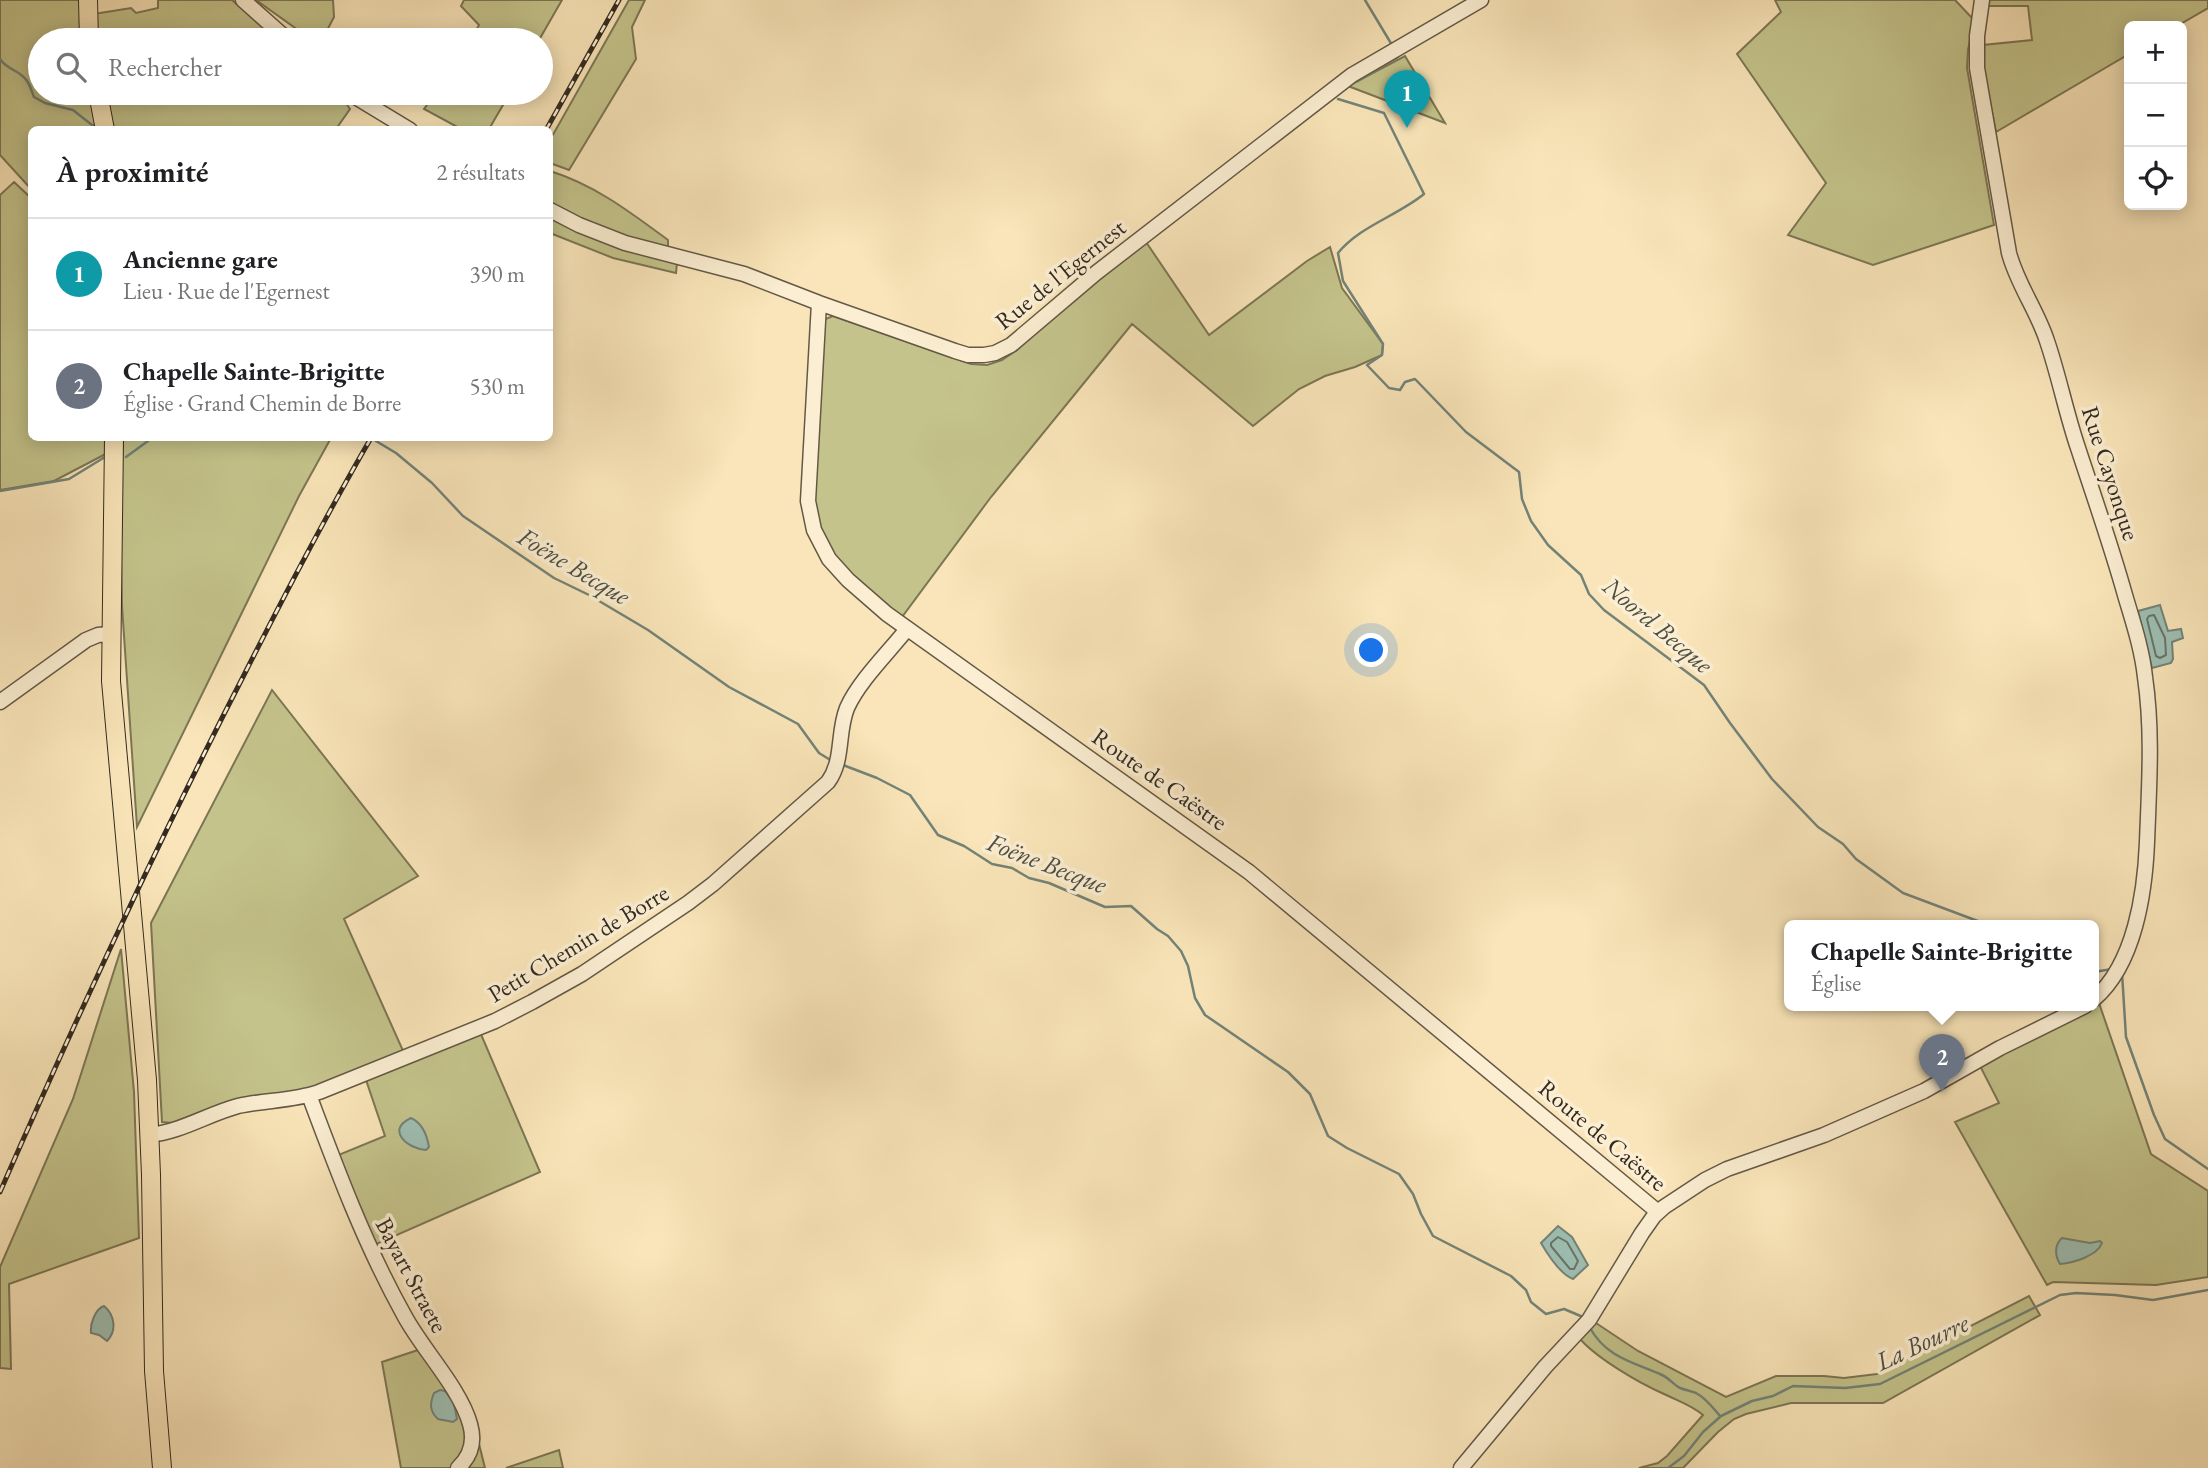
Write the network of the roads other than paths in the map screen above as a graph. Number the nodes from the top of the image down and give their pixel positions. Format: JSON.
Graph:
{"nodes":[{"id":1,"x":88,"y":0,"type":"edge"},
{"id":2,"x":243,"y":0,"type":"edge"},
{"id":3,"x":1481,"y":0,"type":"edge"},
{"id":4,"x":1982,"y":0,"type":"edge"},
{"id":5,"x":89,"y":28,"type":"edge"},
{"id":6,"x":274,"y":28,"type":"edge"},
{"id":7,"x":100,"y":105,"type":"edge"},
{"id":8,"x":366,"y":105,"type":"edge"},
{"id":9,"x":104,"y":126,"type":"edge"},
{"id":10,"x":403,"y":126,"type":"edge"},
{"id":11,"x":553,"y":212,"type":"edge"},
{"id":12,"x":819,"y":303,"type":"junction"},
{"id":13,"x":114,"y":441,"type":"edge"},
{"id":14,"x":907,"y":629,"type":"junction"},
{"id":15,"x":110,"y":634,"type":"junction"},
{"id":16,"x":0,"y":702,"type":"edge"},
{"id":17,"x":2099,"y":994,"type":"edge"},
{"id":18,"x":2075,"y":1011,"type":"edge"},
{"id":19,"x":309,"y":1095,"type":"junction"},
{"id":20,"x":149,"y":1135,"type":"junction"},
{"id":21,"x":1658,"y":1212,"type":"junction"},
{"id":22,"x":162,"y":1468,"type":"edge"},
{"id":23,"x":458,"y":1468,"type":"edge"},
{"id":24,"x":1461,"y":1468,"type":"edge"}],
"edges":[{"from":1,"to":5,"type":"main road"},
{"from":2,"to":6,"type":"street"},
{"from":3,"to":12,"type":"street","name":"Rue de l'Egernest"},
{"from":4,"to":17,"type":"street","name":"Rue Cayonque"},
{"from":7,"to":9,"type":"main road"},
{"from":8,"to":10,"type":"street"},
{"from":11,"to":12,"type":"street","name":"Rue de l'Egernest"},
{"from":12,"to":14,"type":"street","name":"Route de Caëstre"},
{"from":13,"to":15,"type":"main road"},
{"from":14,"to":19,"type":"street","name":"Petit Chemin de Borre"},
{"from":14,"to":21,"type":"street","name":"Route de Caëstre"},
{"from":15,"to":16,"type":"street"},
{"from":15,"to":20,"type":"main road"},
{"from":18,"to":21,"type":"street"},
{"from":19,"to":20,"type":"street","name":"Petit Chemin de Borre"},
{"from":19,"to":23,"type":"street","name":"Bayart Straete"},
{"from":20,"to":22,"type":"main road"},
{"from":21,"to":24,"type":"street"}]}
